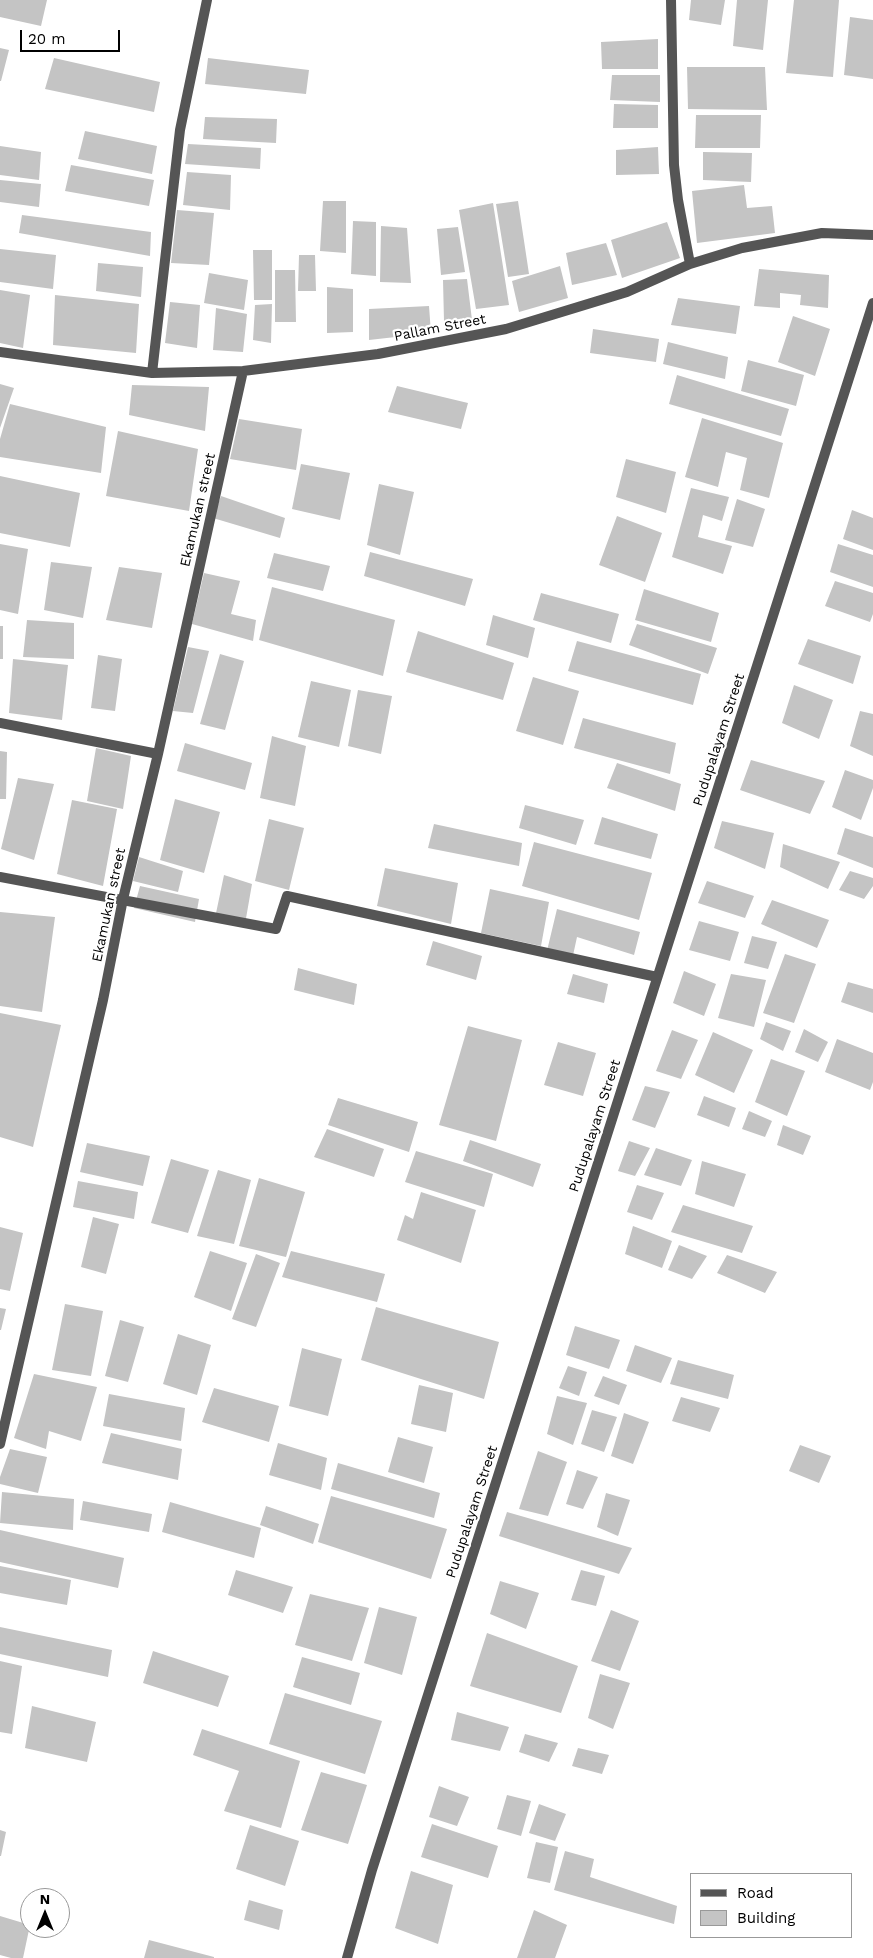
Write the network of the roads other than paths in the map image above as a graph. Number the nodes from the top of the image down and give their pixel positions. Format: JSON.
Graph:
{"nodes":[{"id":1,"x":206,"y":0,"type":"edge"},
{"id":2,"x":671,"y":0,"type":"edge"},
{"id":3,"x":873,"y":235,"type":"edge"},
{"id":4,"x":690,"y":264,"type":"junction"},
{"id":5,"x":873,"y":303,"type":"edge"},
{"id":6,"x":0,"y":352,"type":"edge"},
{"id":7,"x":243,"y":371,"type":"junction"},
{"id":8,"x":152,"y":373,"type":"junction"},
{"id":9,"x":0,"y":722,"type":"edge"},
{"id":10,"x":158,"y":754,"type":"junction"},
{"id":11,"x":0,"y":876,"type":"edge"},
{"id":12,"x":123,"y":899,"type":"junction"},
{"id":13,"x":657,"y":978,"type":"junction"},
{"id":14,"x":0,"y":1444,"type":"edge"},
{"id":15,"x":347,"y":1958,"type":"edge"}],
"edges":[{"from":1,"to":8,"type":"street"},
{"from":2,"to":4,"type":"street"},
{"from":3,"to":4,"type":"street","name":"Pallam Street"},
{"from":4,"to":7,"type":"street","name":"Pallam Street"},
{"from":5,"to":13,"type":"street","name":"Pudupalayam Street"},
{"from":6,"to":8,"type":"street","name":"Pallam Street"},
{"from":7,"to":8,"type":"street","name":"Pallam Street"},
{"from":7,"to":10,"type":"street","name":"Ekamukan street"},
{"from":9,"to":10,"type":"street"},
{"from":10,"to":12,"type":"street","name":"Ekamukan street"},
{"from":11,"to":12,"type":"street"},
{"from":12,"to":13,"type":"street"},
{"from":12,"to":14,"type":"street","name":"Ekamukan street"},
{"from":13,"to":15,"type":"street","name":"Pudupalayam Street"}]}
